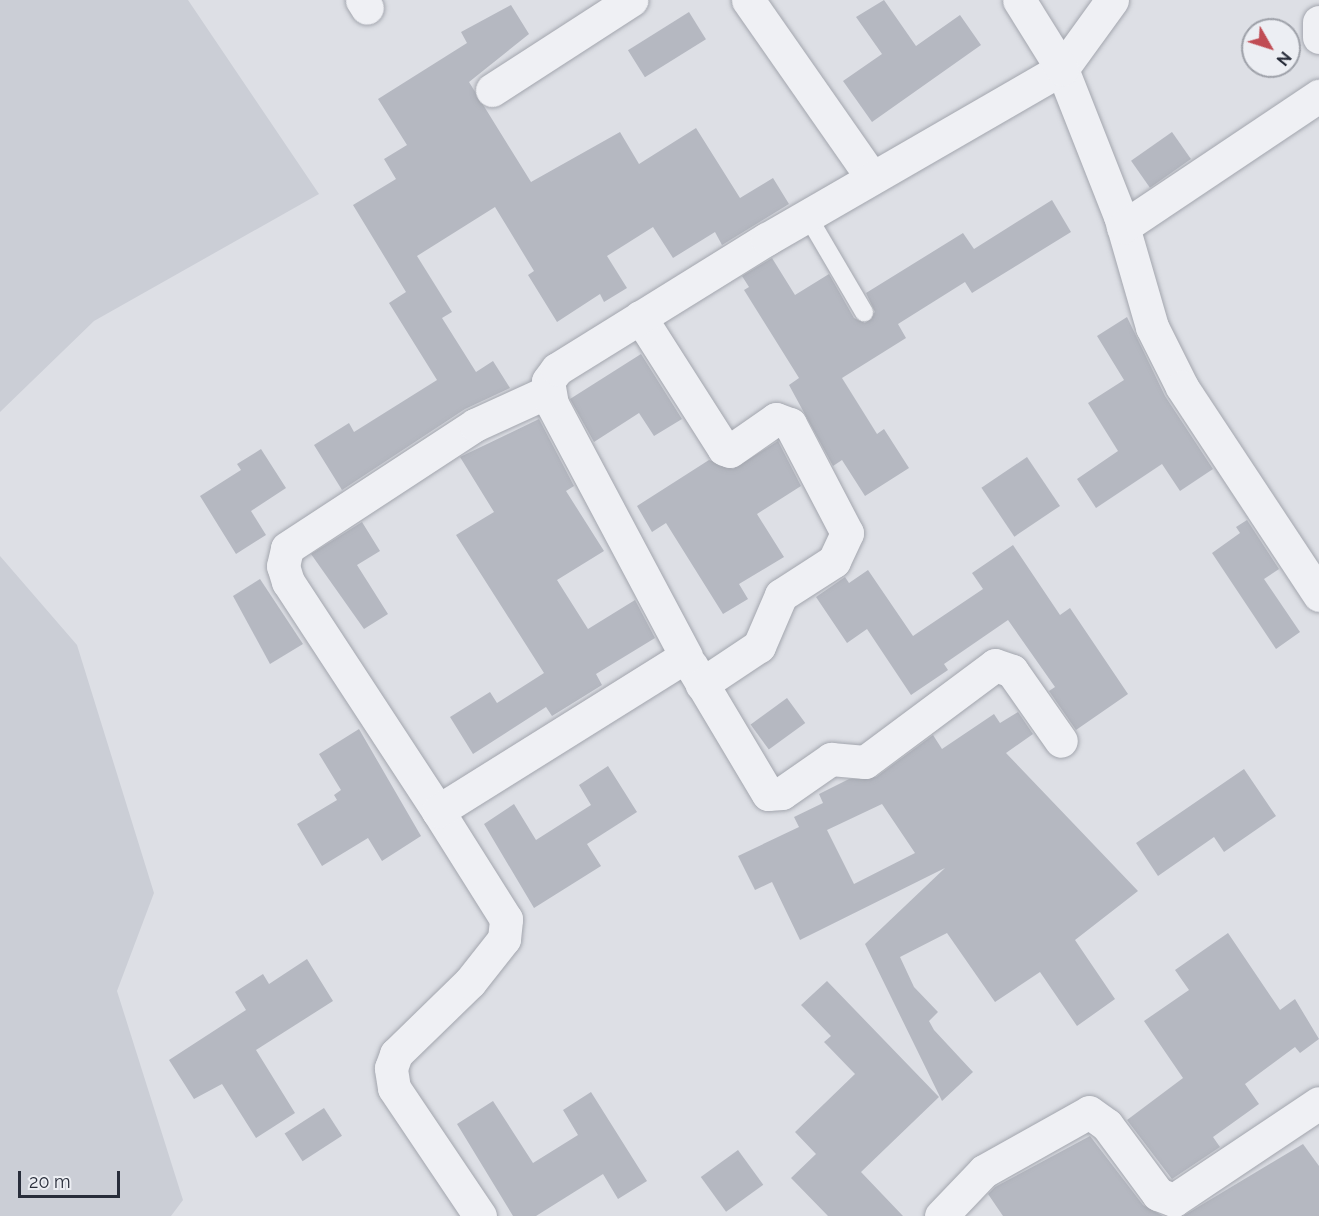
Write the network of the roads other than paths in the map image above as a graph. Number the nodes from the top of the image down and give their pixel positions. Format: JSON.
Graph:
{"nodes":[{"id":1,"x":631,"y":0,"type":"edge"},
{"id":2,"x":748,"y":0,"type":"edge"},
{"id":3,"x":1019,"y":0,"type":"edge"},
{"id":4,"x":1112,"y":0,"type":"edge"},
{"id":5,"x":1319,"y":22,"type":"edge"},
{"id":6,"x":1319,"y":37,"type":"edge"},
{"id":7,"x":1062,"y":69,"type":"junction"},
{"id":8,"x":492,"y":90,"type":"dead end"},
{"id":9,"x":1319,"y":96,"type":"edge"},
{"id":10,"x":871,"y":176,"type":"junction"},
{"id":11,"x":807,"y":215,"type":"junction"},
{"id":12,"x":1123,"y":226,"type":"junction"},
{"id":13,"x":864,"y":312,"type":"dead end"},
{"id":14,"x":640,"y":317,"type":"junction"},
{"id":15,"x":547,"y":392,"type":"junction"},
{"id":16,"x":1319,"y":595,"type":"edge"},
{"id":17,"x":694,"y":670,"type":"junction"},
{"id":18,"x":1061,"y":741,"type":"dead end"},
{"id":19,"x":438,"y":811,"type":"junction"},
{"id":20,"x":1319,"y":1103,"type":"edge"},
{"id":21,"x":480,"y":1216,"type":"edge"},
{"id":22,"x":941,"y":1216,"type":"edge"}],
"edges":[{"from":1,"to":8,"type":"street"},
{"from":2,"to":10,"type":"street"},
{"from":3,"to":7,"type":"street"},
{"from":4,"to":7,"type":"street"},
{"from":5,"to":6,"type":"street"},
{"from":7,"to":10,"type":"street"},
{"from":7,"to":12,"type":"street"},
{"from":9,"to":12,"type":"street"},
{"from":10,"to":11,"type":"street"},
{"from":11,"to":13,"type":"lane"},
{"from":11,"to":14,"type":"street"},
{"from":12,"to":16,"type":"street"},
{"from":14,"to":15,"type":"street"},
{"from":14,"to":17,"type":"street"},
{"from":15,"to":17,"type":"street"},
{"from":15,"to":19,"type":"street"},
{"from":17,"to":18,"type":"street"},
{"from":17,"to":19,"type":"street"},
{"from":19,"to":21,"type":"street"},
{"from":20,"to":22,"type":"street"}]}
